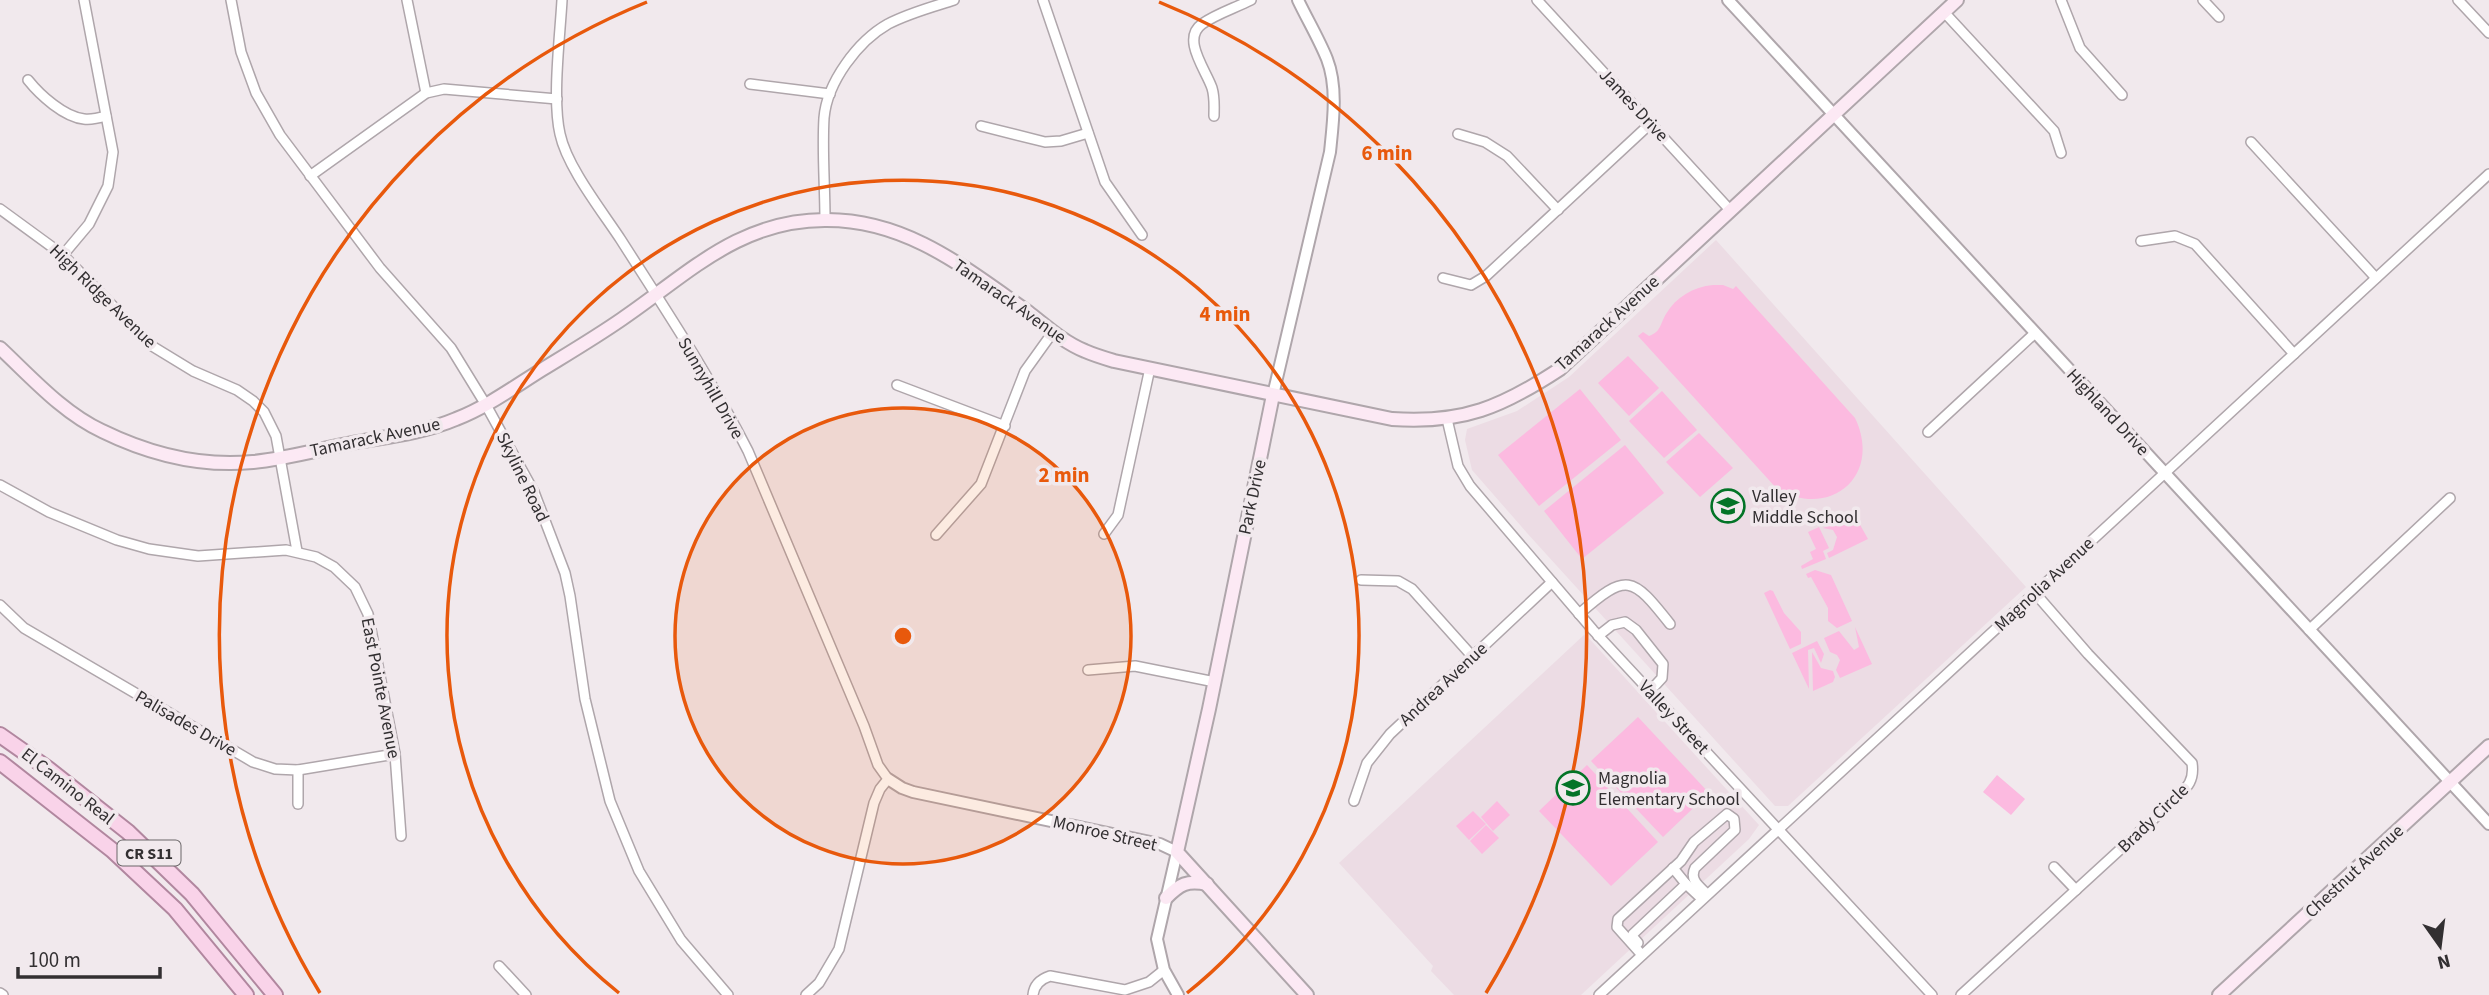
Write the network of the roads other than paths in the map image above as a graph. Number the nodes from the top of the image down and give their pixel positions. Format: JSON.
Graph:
{"nodes":[{"id":1,"x":84,"y":0,"type":"edge"},
{"id":2,"x":231,"y":0,"type":"edge"},
{"id":3,"x":407,"y":0,"type":"edge"},
{"id":4,"x":562,"y":0,"type":"edge"},
{"id":5,"x":954,"y":0,"type":"edge"},
{"id":6,"x":1042,"y":0,"type":"edge"},
{"id":7,"x":1251,"y":0,"type":"edge"},
{"id":8,"x":1298,"y":0,"type":"edge"},
{"id":9,"x":1537,"y":0,"type":"edge"},
{"id":10,"x":1728,"y":0,"type":"edge"},
{"id":11,"x":1957,"y":0,"type":"edge"},
{"id":12,"x":2061,"y":0,"type":"edge"},
{"id":13,"x":2203,"y":0,"type":"edge"},
{"id":14,"x":2458,"y":0,"type":"edge"},
{"id":15,"x":1944,"y":12,"type":"junction"},
{"id":16,"x":2219,"y":17,"type":"dead end"},
{"id":17,"x":2489,"y":33,"type":"edge"},
{"id":18,"x":28,"y":80,"type":"dead end"},
{"id":19,"x":750,"y":84,"type":"dead end"},
{"id":20,"x":426,"y":93,"type":"junction"},
{"id":21,"x":830,"y":94,"type":"junction"},
{"id":22,"x":2122,"y":95,"type":"dead end"},
{"id":23,"x":557,"y":99,"type":"junction"},
{"id":24,"x":1833,"y":114,"type":"junction"},
{"id":25,"x":106,"y":116,"type":"junction"},
{"id":26,"x":1214,"y":116,"type":"dead end"},
{"id":27,"x":1651,"y":123,"type":"junction"},
{"id":28,"x":981,"y":126,"type":"dead end"},
{"id":29,"x":1088,"y":133,"type":"junction"},
{"id":30,"x":1458,"y":134,"type":"dead end"},
{"id":31,"x":2251,"y":142,"type":"dead end"},
{"id":32,"x":2060,"y":153,"type":"dead end"},
{"id":33,"x":2489,"y":174,"type":"edge"},
{"id":34,"x":310,"y":176,"type":"junction"},
{"id":35,"x":0,"y":209,"type":"edge"},
{"id":36,"x":1558,"y":210,"type":"junction"},
{"id":37,"x":1730,"y":210,"type":"junction"},
{"id":38,"x":825,"y":220,"type":"junction"},
{"id":39,"x":1143,"y":235,"type":"dead end"},
{"id":40,"x":2141,"y":241,"type":"dead end"},
{"id":41,"x":63,"y":255,"type":"junction"},
{"id":42,"x":1443,"y":278,"type":"dead end"},
{"id":43,"x":2376,"y":278,"type":"junction"},
{"id":44,"x":656,"y":295,"type":"junction"},
{"id":45,"x":1053,"y":332,"type":"junction"},
{"id":46,"x":2035,"y":333,"type":"junction"},
{"id":47,"x":0,"y":348,"type":"edge"},
{"id":48,"x":2294,"y":354,"type":"junction"},
{"id":49,"x":1150,"y":368,"type":"junction"},
{"id":50,"x":897,"y":385,"type":"dead end"},
{"id":51,"x":1273,"y":395,"type":"junction"},
{"id":52,"x":486,"y":405,"type":"junction"},
{"id":53,"x":1447,"y":419,"type":"junction"},
{"id":54,"x":1005,"y":426,"type":"junction"},
{"id":55,"x":1928,"y":432,"type":"dead end"},
{"id":56,"x":281,"y":457,"type":"junction"},
{"id":57,"x":2164,"y":474,"type":"junction"},
{"id":58,"x":0,"y":485,"type":"edge"},
{"id":59,"x":2450,"y":498,"type":"dead end"},
{"id":60,"x":1104,"y":534,"type":"dead end"},
{"id":61,"x":936,"y":536,"type":"dead end"},
{"id":62,"x":297,"y":551,"type":"junction"},
{"id":63,"x":1361,"y":580,"type":"dead end"},
{"id":64,"x":1552,"y":582,"type":"junction"},
{"id":65,"x":2035,"y":593,"type":"junction"},
{"id":66,"x":0,"y":605,"type":"edge"},
{"id":67,"x":1579,"y":614,"type":"junction"},
{"id":68,"x":1670,"y":624,"type":"dead end"},
{"id":69,"x":2309,"y":630,"type":"junction"},
{"id":70,"x":1598,"y":636,"type":"junction"},
{"id":71,"x":1472,"y":656,"type":"junction"},
{"id":72,"x":1088,"y":670,"type":"dead end"},
{"id":73,"x":1215,"y":682,"type":"junction"},
{"id":74,"x":1650,"y":691,"type":"junction"},
{"id":75,"x":0,"y":735,"type":"edge"},
{"id":76,"x":2489,"y":746,"type":"edge"},
{"id":77,"x":395,"y":754,"type":"junction"},
{"id":78,"x":0,"y":762,"type":"edge"},
{"id":79,"x":298,"y":770,"type":"junction"},
{"id":80,"x":888,"y":779,"type":"junction"},
{"id":81,"x":2450,"y":782,"type":"junction"},
{"id":82,"x":1354,"y":801,"type":"dead end"},
{"id":83,"x":298,"y":804,"type":"dead end"},
{"id":84,"x":2489,"y":824,"type":"edge"},
{"id":85,"x":1778,"y":829,"type":"junction"},
{"id":86,"x":401,"y":836,"type":"dead end"},
{"id":87,"x":1177,"y":852,"type":"junction"},
{"id":88,"x":2054,"y":867,"type":"dead end"},
{"id":89,"x":1673,"y":868,"type":"junction"},
{"id":90,"x":1207,"y":884,"type":"junction"},
{"id":91,"x":1686,"y":884,"type":"junction"},
{"id":92,"x":2076,"y":890,"type":"junction"},
{"id":93,"x":1705,"y":897,"type":"junction"},
{"id":94,"x":1166,"y":898,"type":"junction"},
{"id":95,"x":1644,"y":953,"type":"junction"},
{"id":96,"x":499,"y":966,"type":"dead end"},
{"id":97,"x":1164,"y":970,"type":"junction"},
{"id":98,"x":246,"y":995,"type":"edge"},
{"id":99,"x":275,"y":995,"type":"edge"},
{"id":100,"x":526,"y":995,"type":"edge"},
{"id":101,"x":728,"y":995,"type":"edge"},
{"id":102,"x":806,"y":995,"type":"edge"},
{"id":103,"x":1033,"y":995,"type":"edge"},
{"id":104,"x":1178,"y":995,"type":"edge"},
{"id":105,"x":1307,"y":995,"type":"edge"},
{"id":106,"x":1599,"y":995,"type":"edge"},
{"id":107,"x":1932,"y":995,"type":"edge"},
{"id":108,"x":1961,"y":995,"type":"edge"},
{"id":109,"x":2219,"y":995,"type":"edge"}],
"edges":[{"from":1,"to":25,"type":"street"},
{"from":2,"to":34,"type":"street","name":"Skyline Road"},
{"from":3,"to":20,"type":"street"},
{"from":4,"to":23,"type":"street","name":"Sunnyhill Drive"},
{"from":5,"to":21,"type":"street"},
{"from":6,"to":29,"type":"street"},
{"from":7,"to":26,"type":"street"},
{"from":8,"to":51,"type":"street","name":"Park Drive"},
{"from":9,"to":27,"type":"street","name":"James Drive"},
{"from":10,"to":24,"type":"street","name":"Highland Drive"},
{"from":11,"to":15,"type":"main road","name":"Tamarack Avenue"},
{"from":12,"to":22,"type":"street"},
{"from":13,"to":16,"type":"street"},
{"from":14,"to":17,"type":"street"},
{"from":15,"to":24,"type":"main road","name":"Tamarack Avenue"},
{"from":15,"to":32,"type":"street"},
{"from":18,"to":25,"type":"street"},
{"from":19,"to":21,"type":"street"},
{"from":20,"to":23,"type":"street"},
{"from":20,"to":34,"type":"street"},
{"from":21,"to":38,"type":"street"},
{"from":23,"to":44,"type":"street","name":"Sunnyhill Drive"},
{"from":24,"to":37,"type":"main road","name":"Tamarack Avenue"},
{"from":24,"to":46,"type":"street","name":"Highland Drive"},
{"from":25,"to":41,"type":"street"},
{"from":27,"to":36,"type":"street"},
{"from":27,"to":37,"type":"street","name":"James Drive"},
{"from":28,"to":29,"type":"street"},
{"from":29,"to":39,"type":"street"},
{"from":30,"to":36,"type":"street"},
{"from":31,"to":43,"type":"street"},
{"from":33,"to":43,"type":"street","name":"Magnolia Avenue"},
{"from":34,"to":52,"type":"street","name":"Skyline Road"},
{"from":35,"to":41,"type":"street","name":"High Ridge Avenue"},
{"from":36,"to":42,"type":"street"},
{"from":37,"to":53,"type":"main road","name":"Tamarack Avenue"},
{"from":38,"to":44,"type":"main road","name":"Tamarack Avenue"},
{"from":38,"to":45,"type":"main road","name":"Tamarack Avenue"},
{"from":40,"to":48,"type":"street"},
{"from":41,"to":56,"type":"street","name":"High Ridge Avenue"},
{"from":43,"to":48,"type":"street","name":"Magnolia Avenue"},
{"from":44,"to":52,"type":"main road","name":"Tamarack Avenue"},
{"from":44,"to":80,"type":"street","name":"Sunnyhill Drive"},
{"from":45,"to":49,"type":"main road","name":"Tamarack Avenue"},
{"from":45,"to":54,"type":"street"},
{"from":46,"to":55,"type":"street"},
{"from":46,"to":57,"type":"street","name":"Highland Drive"},
{"from":47,"to":56,"type":"main road","name":"Tamarack Avenue"},
{"from":48,"to":57,"type":"street","name":"Magnolia Avenue"},
{"from":49,"to":51,"type":"main road","name":"Tamarack Avenue"},
{"from":49,"to":60,"type":"street"},
{"from":50,"to":54,"type":"street"},
{"from":51,"to":53,"type":"main road","name":"Tamarack Avenue"},
{"from":51,"to":73,"type":"main road","name":"Park Drive"},
{"from":52,"to":56,"type":"main road","name":"Tamarack Avenue"},
{"from":52,"to":101,"type":"street","name":"Skyline Road"},
{"from":53,"to":64,"type":"street","name":"Valley Street"},
{"from":54,"to":61,"type":"street"},
{"from":56,"to":62,"type":"street","name":"High Ridge Avenue"},
{"from":57,"to":65,"type":"street","name":"Magnolia Avenue"},
{"from":57,"to":69,"type":"street","name":"Highland Drive"},
{"from":58,"to":62,"type":"street","name":"East Pointe Avenue"},
{"from":59,"to":69,"type":"street"},
{"from":62,"to":77,"type":"street","name":"East Pointe Avenue"},
{"from":63,"to":71,"type":"street"},
{"from":64,"to":67,"type":"street","name":"Valley Street"},
{"from":64,"to":71,"type":"street","name":"Andrea Avenue"},
{"from":65,"to":85,"type":"street","name":"Magnolia Avenue"},
{"from":65,"to":92,"type":"street","name":"Brady Circle"},
{"from":66,"to":79,"type":"street","name":"Palisades Drive"},
{"from":67,"to":68,"type":"street"},
{"from":67,"to":70,"type":"street","name":"Valley Street"},
{"from":69,"to":81,"type":"street","name":"Highland Drive"},
{"from":70,"to":74,"type":"street","name":"Valley Street"},
{"from":70,"to":74,"type":"street"},
{"from":71,"to":82,"type":"street","name":"Andrea Avenue"},
{"from":72,"to":73,"type":"street"},
{"from":73,"to":87,"type":"main road","name":"Park Drive"},
{"from":74,"to":85,"type":"street","name":"Valley Street"},
{"from":75,"to":99,"type":"main road","name":"El Camino Real","number":"CR S11"},
{"from":76,"to":81,"type":"main road","name":"Chestnut Avenue"},
{"from":77,"to":79,"type":"street","name":"Palisades Drive"},
{"from":77,"to":86,"type":"street","name":"East Pointe Avenue"},
{"from":78,"to":98,"type":"main road","name":"El Camino Real","number":"CR S11"},
{"from":79,"to":83,"type":"street"},
{"from":80,"to":87,"type":"street","name":"Monroe Street"},
{"from":80,"to":102,"type":"street"},
{"from":81,"to":84,"type":"street","name":"Highland Drive"},
{"from":81,"to":109,"type":"main road","name":"Chestnut Avenue"},
{"from":85,"to":93,"type":"street","name":"Magnolia Avenue"},
{"from":85,"to":107,"type":"street","name":"Valley Street"},
{"from":87,"to":90,"type":"main road","name":"Monroe Street"},
{"from":87,"to":94,"type":"street","name":"Park Drive"},
{"from":88,"to":92,"type":"street"},
{"from":89,"to":91,"type":"street"},
{"from":89,"to":93,"type":"street"},
{"from":89,"to":95,"type":"street"},
{"from":90,"to":94,"type":"main road"},
{"from":90,"to":105,"type":"main road","name":"Monroe Street"},
{"from":91,"to":93,"type":"street"},
{"from":91,"to":95,"type":"street"},
{"from":92,"to":108,"type":"street","name":"Brady Circle"},
{"from":93,"to":95,"type":"street","name":"Magnolia Avenue"},
{"from":94,"to":97,"type":"street","name":"Park Drive"},
{"from":95,"to":106,"type":"street","name":"Magnolia Avenue"},
{"from":96,"to":100,"type":"street"},
{"from":97,"to":103,"type":"street"},
{"from":97,"to":104,"type":"street","name":"Park Drive"}]}
